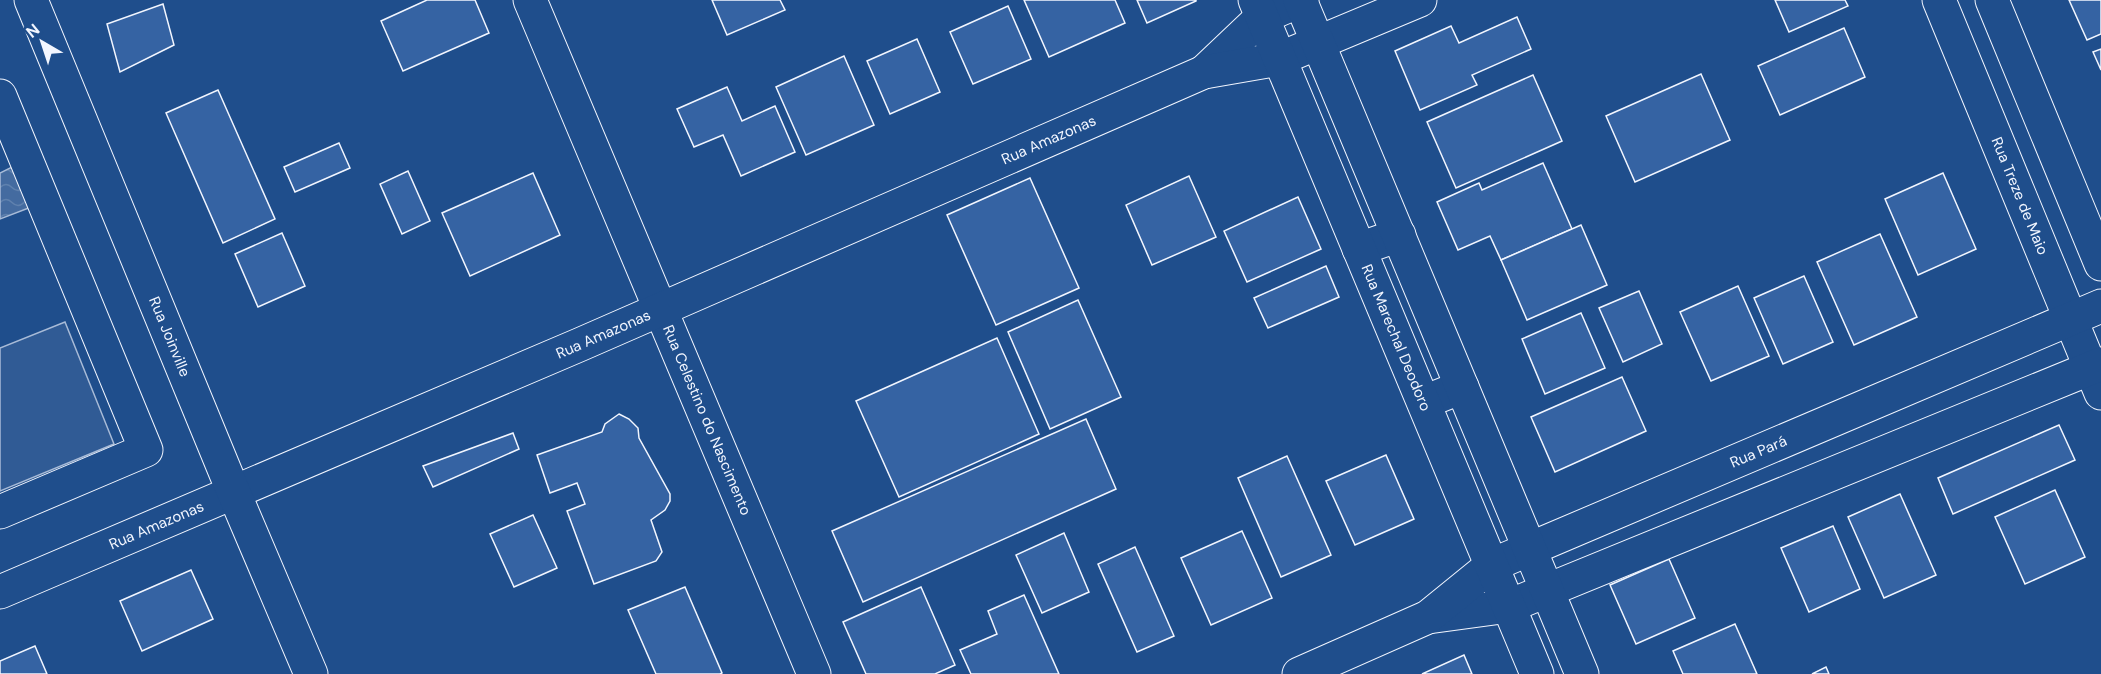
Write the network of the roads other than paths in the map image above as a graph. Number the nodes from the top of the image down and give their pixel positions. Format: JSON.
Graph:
{"nodes":[{"id":1,"x":31,"y":0,"type":"edge"},
{"id":2,"x":530,"y":0,"type":"edge"},
{"id":3,"x":1301,"y":0,"type":"edge"},
{"id":4,"x":1420,"y":0,"type":"edge"},
{"id":5,"x":1939,"y":0,"type":"edge"},
{"id":6,"x":1992,"y":0,"type":"edge"},
{"id":7,"x":1258,"y":8,"type":"edge"},
{"id":8,"x":1318,"y":43,"type":"junction"},
{"id":9,"x":1280,"y":59,"type":"junction"},
{"id":10,"x":1204,"y":72,"type":"junction"},
{"id":11,"x":0,"y":96,"type":"edge"},
{"id":12,"x":2045,"y":130,"type":"junction"},
{"id":13,"x":2000,"y":149,"type":"junction"},
{"id":14,"x":1399,"y":236,"type":"junction"},
{"id":15,"x":1359,"y":249,"type":"junction"},
{"id":16,"x":2101,"y":264,"type":"edge"},
{"id":17,"x":2101,"y":306,"type":"edge"},
{"id":18,"x":660,"y":310,"type":"junction"},
{"id":19,"x":2070,"y":318,"type":"junction"},
{"id":20,"x":2098,"y":375,"type":"edge"},
{"id":21,"x":1462,"y":387,"type":"junction"},
{"id":22,"x":1875,"y":401,"type":"junction"},
{"id":23,"x":1424,"y":402,"type":"junction"},
{"id":24,"x":1892,"y":449,"type":"junction"},
{"id":25,"x":1732,"y":462,"type":"junction"},
{"id":26,"x":234,"y":493,"type":"junction"},
{"id":27,"x":1753,"y":506,"type":"junction"},
{"id":28,"x":0,"y":512,"type":"edge"},
{"id":29,"x":1529,"y":548,"type":"junction"},
{"id":30,"x":1492,"y":565,"type":"junction"},
{"id":31,"x":0,"y":592,"type":"edge"},
{"id":32,"x":1547,"y":592,"type":"junction"},
{"id":33,"x":1509,"y":606,"type":"junction"},
{"id":34,"x":1428,"y":617,"type":"junction"},
{"id":35,"x":311,"y":674,"type":"edge"},
{"id":36,"x":813,"y":674,"type":"edge"},
{"id":37,"x":1299,"y":674,"type":"edge"},
{"id":38,"x":1537,"y":674,"type":"edge"},
{"id":39,"x":1581,"y":674,"type":"edge"}],
"edges":[{"from":1,"to":26,"type":"street","name":"Rua Joinville"},
{"from":2,"to":18,"type":"street","name":"Rua Celestino do Nascimento"},
{"from":3,"to":7,"type":"street"},
{"from":3,"to":8,"type":"street"},
{"from":4,"to":8,"type":"street"},
{"from":5,"to":13,"type":"street","name":"Rua Treze de Maio"},
{"from":6,"to":12,"type":"street"},
{"from":7,"to":9,"type":"street","name":"Rua Marechal Deodoro"},
{"from":7,"to":10,"type":"street"},
{"from":8,"to":9,"type":"street"},
{"from":8,"to":14,"type":"street"},
{"from":9,"to":10,"type":"street"},
{"from":9,"to":15,"type":"street","name":"Rua Marechal Deodoro"},
{"from":10,"to":18,"type":"street","name":"Rua Amazonas"},
{"from":11,"to":28,"type":"street"},
{"from":12,"to":13,"type":"street"},
{"from":12,"to":16,"type":"street"},
{"from":13,"to":19,"type":"street","name":"Rua Treze de Maio"},
{"from":14,"to":15,"type":"street"},
{"from":14,"to":21,"type":"street"},
{"from":15,"to":23,"type":"street","name":"Rua Marechal Deodoro"},
{"from":17,"to":19,"type":"street","name":"Rua Pará"},
{"from":18,"to":26,"type":"street","name":"Rua Amazonas"},
{"from":18,"to":36,"type":"street","name":"Rua Celestino do Nascimento"},
{"from":19,"to":20,"type":"street","name":"Rua Treze de Maio"},
{"from":19,"to":22,"type":"street","name":"Rua Pará"},
{"from":20,"to":24,"type":"street","name":"Rua Pará"},
{"from":21,"to":23,"type":"street"},
{"from":21,"to":29,"type":"street"},
{"from":22,"to":24,"type":"street"},
{"from":22,"to":25,"type":"street","name":"Rua Pará"},
{"from":23,"to":30,"type":"street","name":"Rua Marechal Deodoro"},
{"from":24,"to":27,"type":"street","name":"Rua Pará"},
{"from":25,"to":27,"type":"street"},
{"from":25,"to":29,"type":"street","name":"Rua Pará"},
{"from":26,"to":31,"type":"street","name":"Rua Amazonas"},
{"from":26,"to":35,"type":"street","name":"Rua Joinville"},
{"from":27,"to":32,"type":"street","name":"Rua Pará"},
{"from":29,"to":30,"type":"street","name":"Rua Pará"},
{"from":29,"to":32,"type":"street"},
{"from":30,"to":33,"type":"street","name":"Rua Marechal Deodoro"},
{"from":30,"to":34,"type":"street","name":"Rua Pará"},
{"from":32,"to":33,"type":"street","name":"Rua Pará"},
{"from":32,"to":39,"type":"street"},
{"from":33,"to":34,"type":"street","name":"Rua Pará"},
{"from":33,"to":38,"type":"street","name":"Rua Marechal Deodoro"},
{"from":34,"to":37,"type":"street","name":"Rua Pará"}]}
